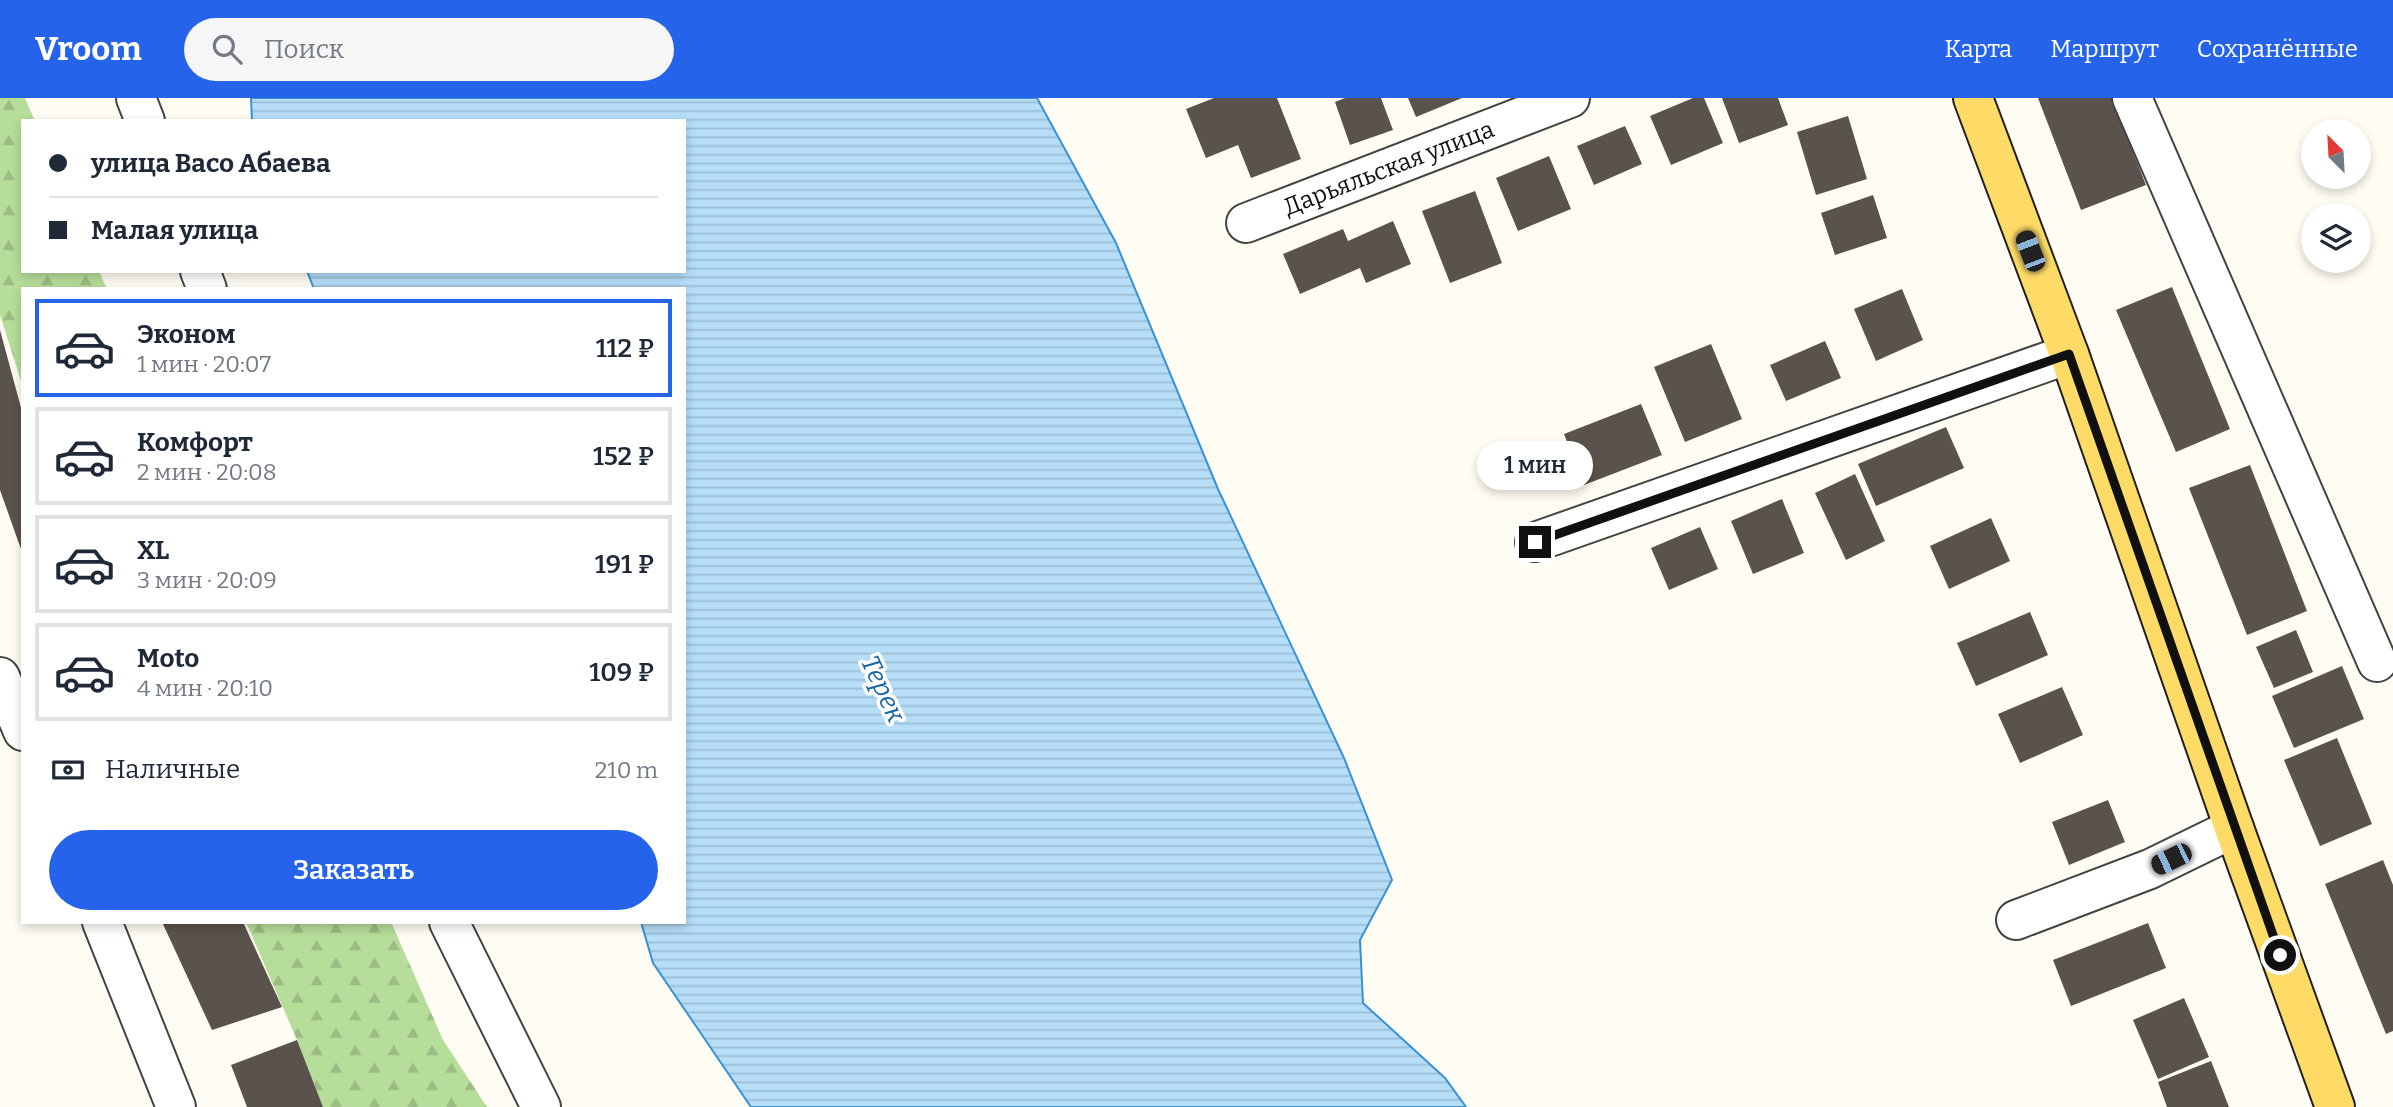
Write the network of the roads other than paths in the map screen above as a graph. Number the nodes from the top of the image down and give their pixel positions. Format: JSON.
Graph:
{"nodes":[{"id":1,"x":136,"y":98,"type":"edge"},
{"id":2,"x":1570,"y":98,"type":"edge"},
{"id":3,"x":1973,"y":98,"type":"edge"},
{"id":4,"x":2132,"y":98,"type":"edge"},
{"id":5,"x":144,"y":119,"type":"edge"},
{"id":6,"x":1246,"y":223,"type":"dead end"},
{"id":7,"x":2069,"y":354,"type":"junction"},
{"id":8,"x":1535,"y":542,"type":"dead end"},
{"id":9,"x":2377,"y":662,"type":"dead end"},
{"id":10,"x":0,"y":677,"type":"edge"},
{"id":11,"x":21,"y":726,"type":"edge"},
{"id":12,"x":2234,"y":828,"type":"junction"},
{"id":13,"x":2016,"y":920,"type":"dead end"},
{"id":14,"x":103,"y":924,"type":"edge"},
{"id":15,"x":450,"y":924,"type":"edge"},
{"id":16,"x":176,"y":1107,"type":"edge"},
{"id":17,"x":541,"y":1107,"type":"edge"},
{"id":18,"x":2335,"y":1107,"type":"edge"}],
"edges":[{"from":1,"to":5,"type":"street"},
{"from":2,"to":6,"type":"street","name":"Дарьяльская улица"},
{"from":3,"to":7,"type":"main road"},
{"from":4,"to":9,"type":"street"},
{"from":7,"to":8,"type":"street"},
{"from":7,"to":12,"type":"main road"},
{"from":10,"to":11,"type":"street"},
{"from":12,"to":13,"type":"street"},
{"from":12,"to":18,"type":"main road"},
{"from":14,"to":16,"type":"street"},
{"from":15,"to":17,"type":"street"}]}
